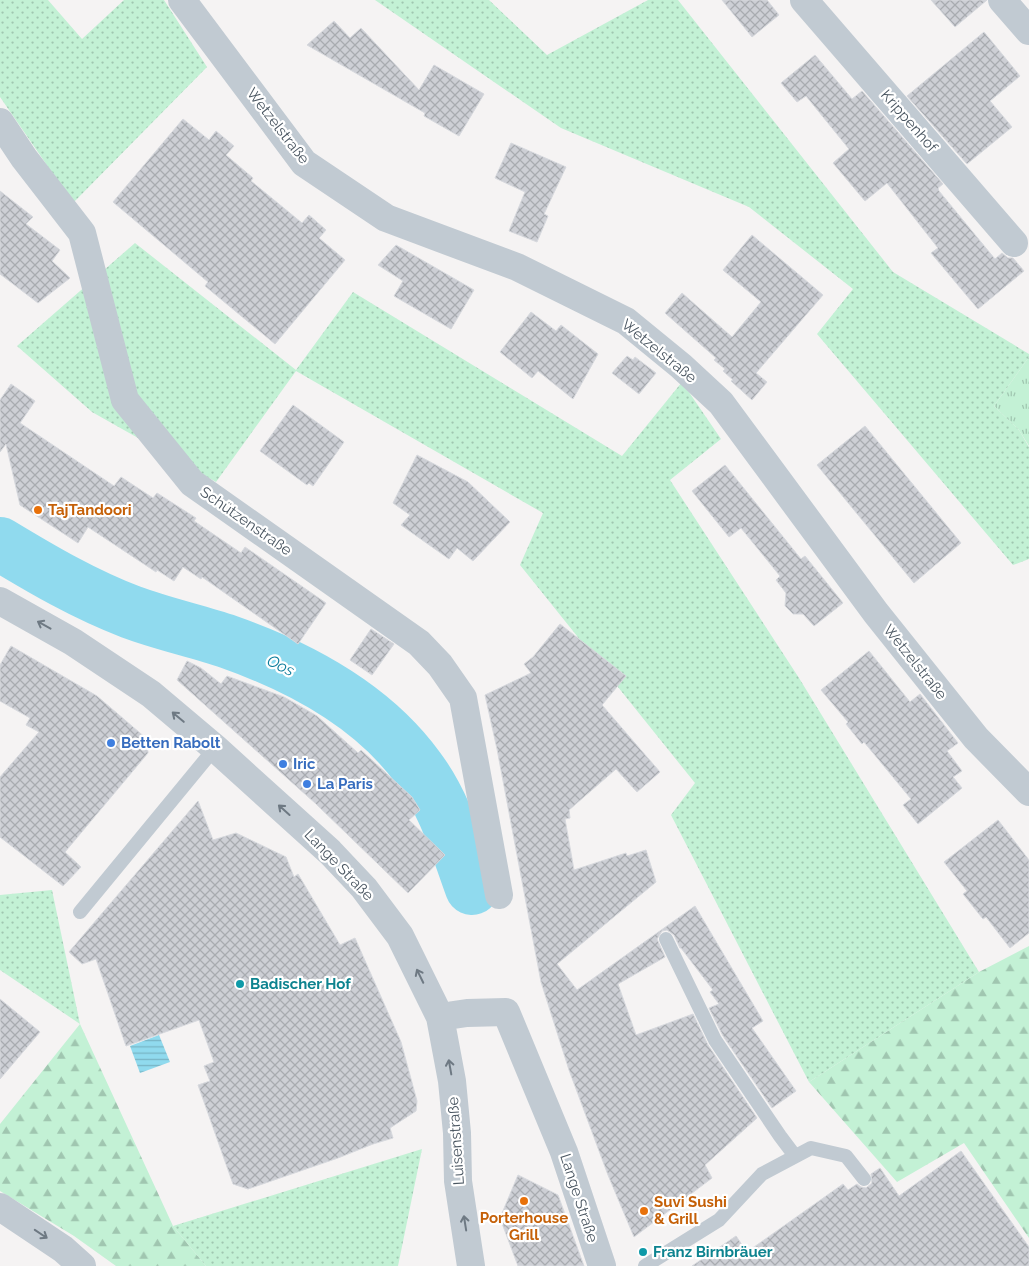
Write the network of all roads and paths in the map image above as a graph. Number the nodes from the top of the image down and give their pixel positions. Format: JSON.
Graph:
{"nodes":[{"id":1,"x":182,"y":0,"type":"edge"},
{"id":2,"x":804,"y":0,"type":"edge"},
{"id":3,"x":1002,"y":0,"type":"edge"},
{"id":4,"x":1029,"y":31,"type":"edge"},
{"id":5,"x":0,"y":122,"type":"edge"},
{"id":6,"x":1014,"y":243,"type":"dead end"},
{"id":7,"x":0,"y":601,"type":"edge"},
{"id":8,"x":215,"y":748,"type":"junction"},
{"id":9,"x":1029,"y":792,"type":"edge"},
{"id":10,"x":498,"y":895,"type":"dead end"},
{"id":11,"x":80,"y":912,"type":"dead end"},
{"id":12,"x":666,"y":939,"type":"dead end"},
{"id":13,"x":440,"y":1016,"type":"junction"},
{"id":14,"x":795,"y":1156,"type":"junction"},
{"id":15,"x":864,"y":1179,"type":"dead end"},
{"id":16,"x":0,"y":1207,"type":"edge"},
{"id":17,"x":82,"y":1266,"type":"edge"},
{"id":18,"x":471,"y":1266,"type":"edge"},
{"id":19,"x":602,"y":1266,"type":"edge"},
{"id":20,"x":646,"y":1266,"type":"edge"}],
"edges":[{"from":1,"to":9,"type":"street","name":"Wetzelstraße"},
{"from":2,"to":6,"type":"street","name":"Krippenhof"},
{"from":3,"to":4,"type":"street"},
{"from":5,"to":10,"type":"street","name":"Schützenstraße"},
{"from":8,"to":7,"type":"street","name":"Lange Straße","one_way":true},
{"from":8,"to":11,"type":"lane"},
{"from":13,"to":8,"type":"street","name":"Lange Straße","one_way":true},
{"from":12,"to":14,"type":"lane"},
{"from":18,"to":13,"type":"street","name":"Luisenstraße","one_way":true},
{"from":13,"to":19,"type":"street","name":"Lange Straße"},
{"from":14,"to":15,"type":"lane"},
{"from":14,"to":20,"type":"lane"},
{"from":16,"to":17,"type":"street","one_way":true}]}
